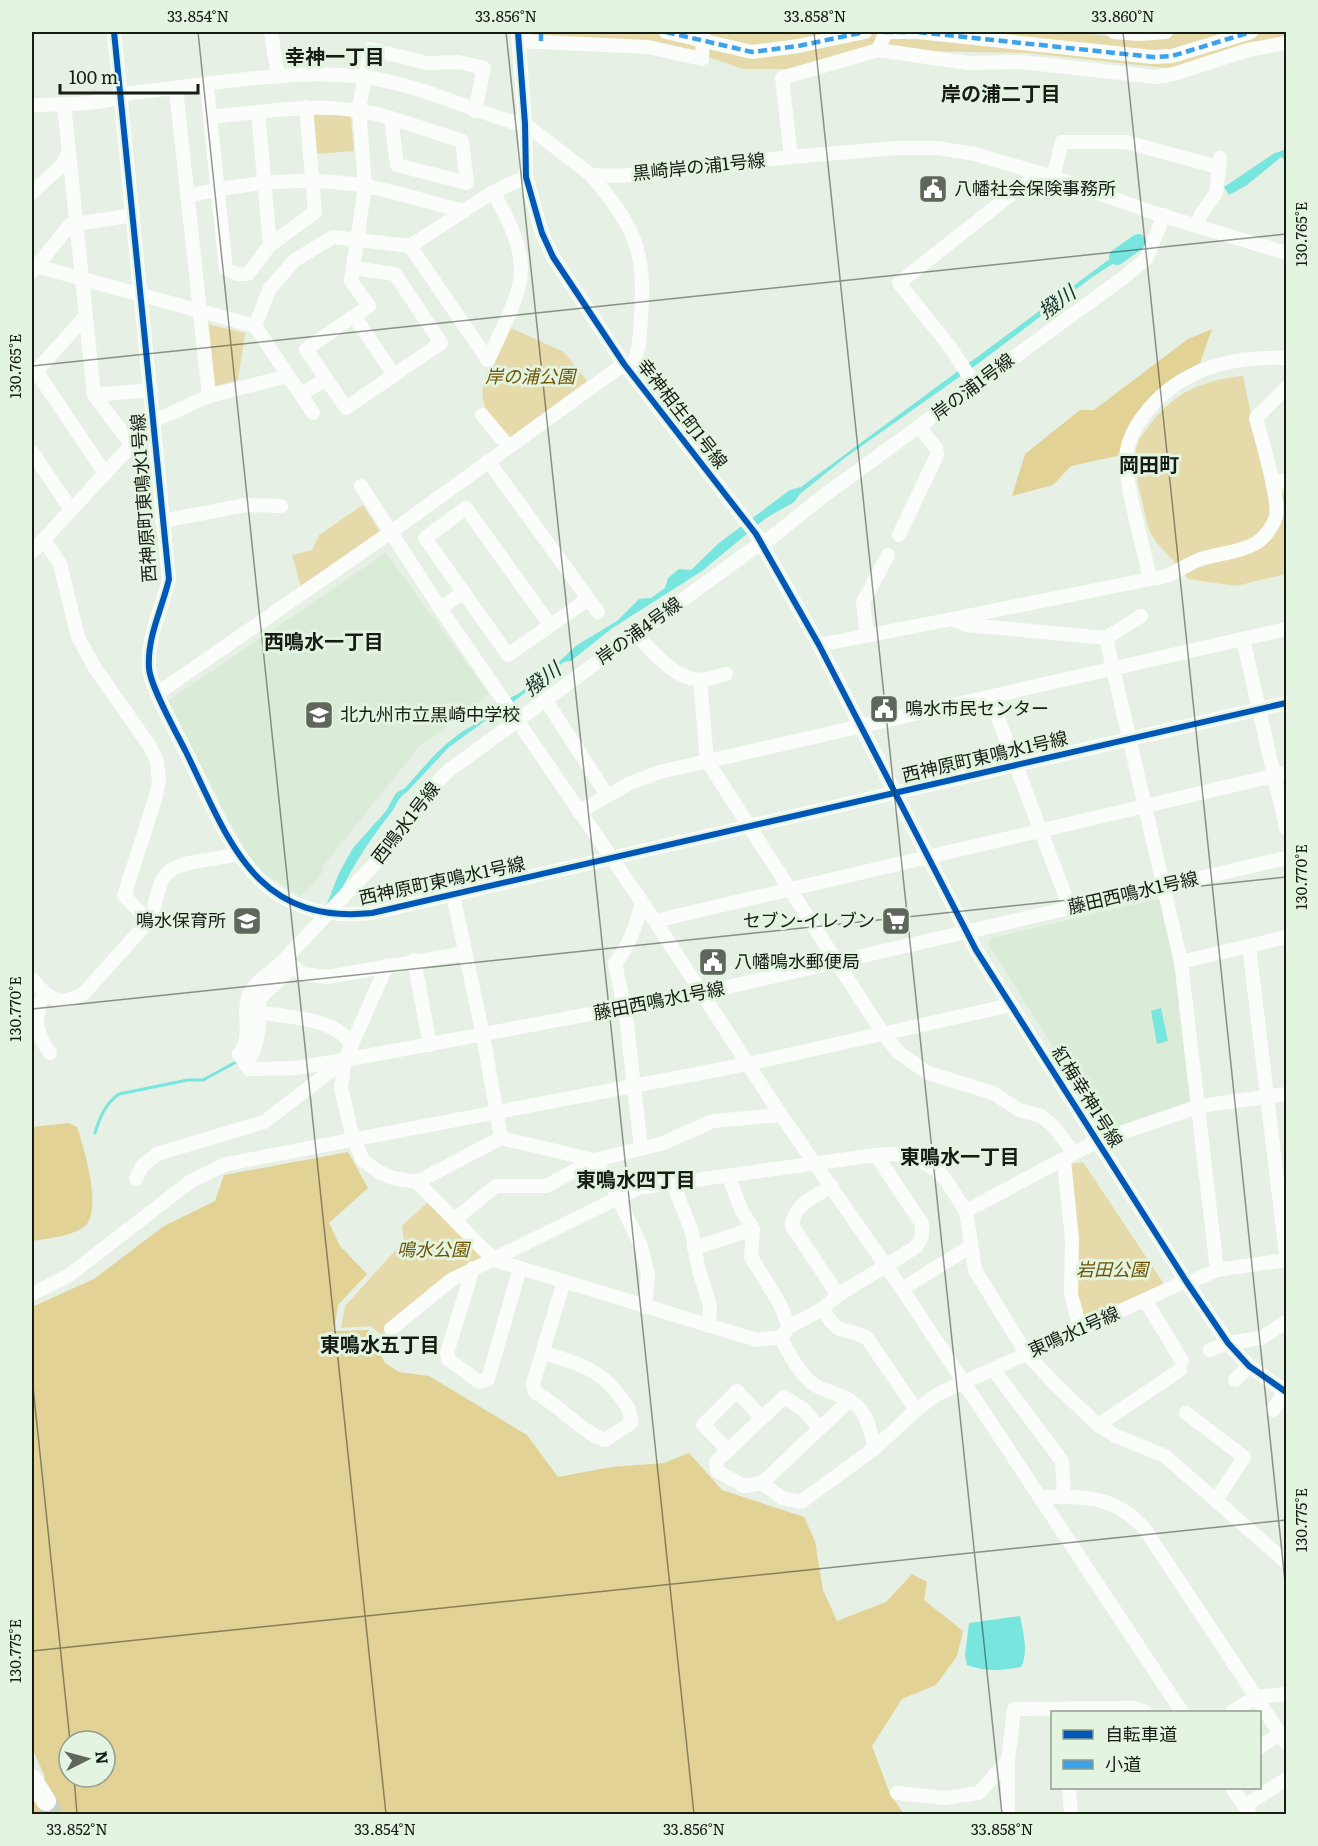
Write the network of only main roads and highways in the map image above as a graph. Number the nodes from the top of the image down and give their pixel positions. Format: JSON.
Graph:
{"nodes":[{"id":1,"x":32,"y":1779,"type":"edge"},
{"id":2,"x":46,"y":1801,"type":"tunnel mouth"}],
"edges":[{"from":1,"to":2,"type":"highway"}]}
